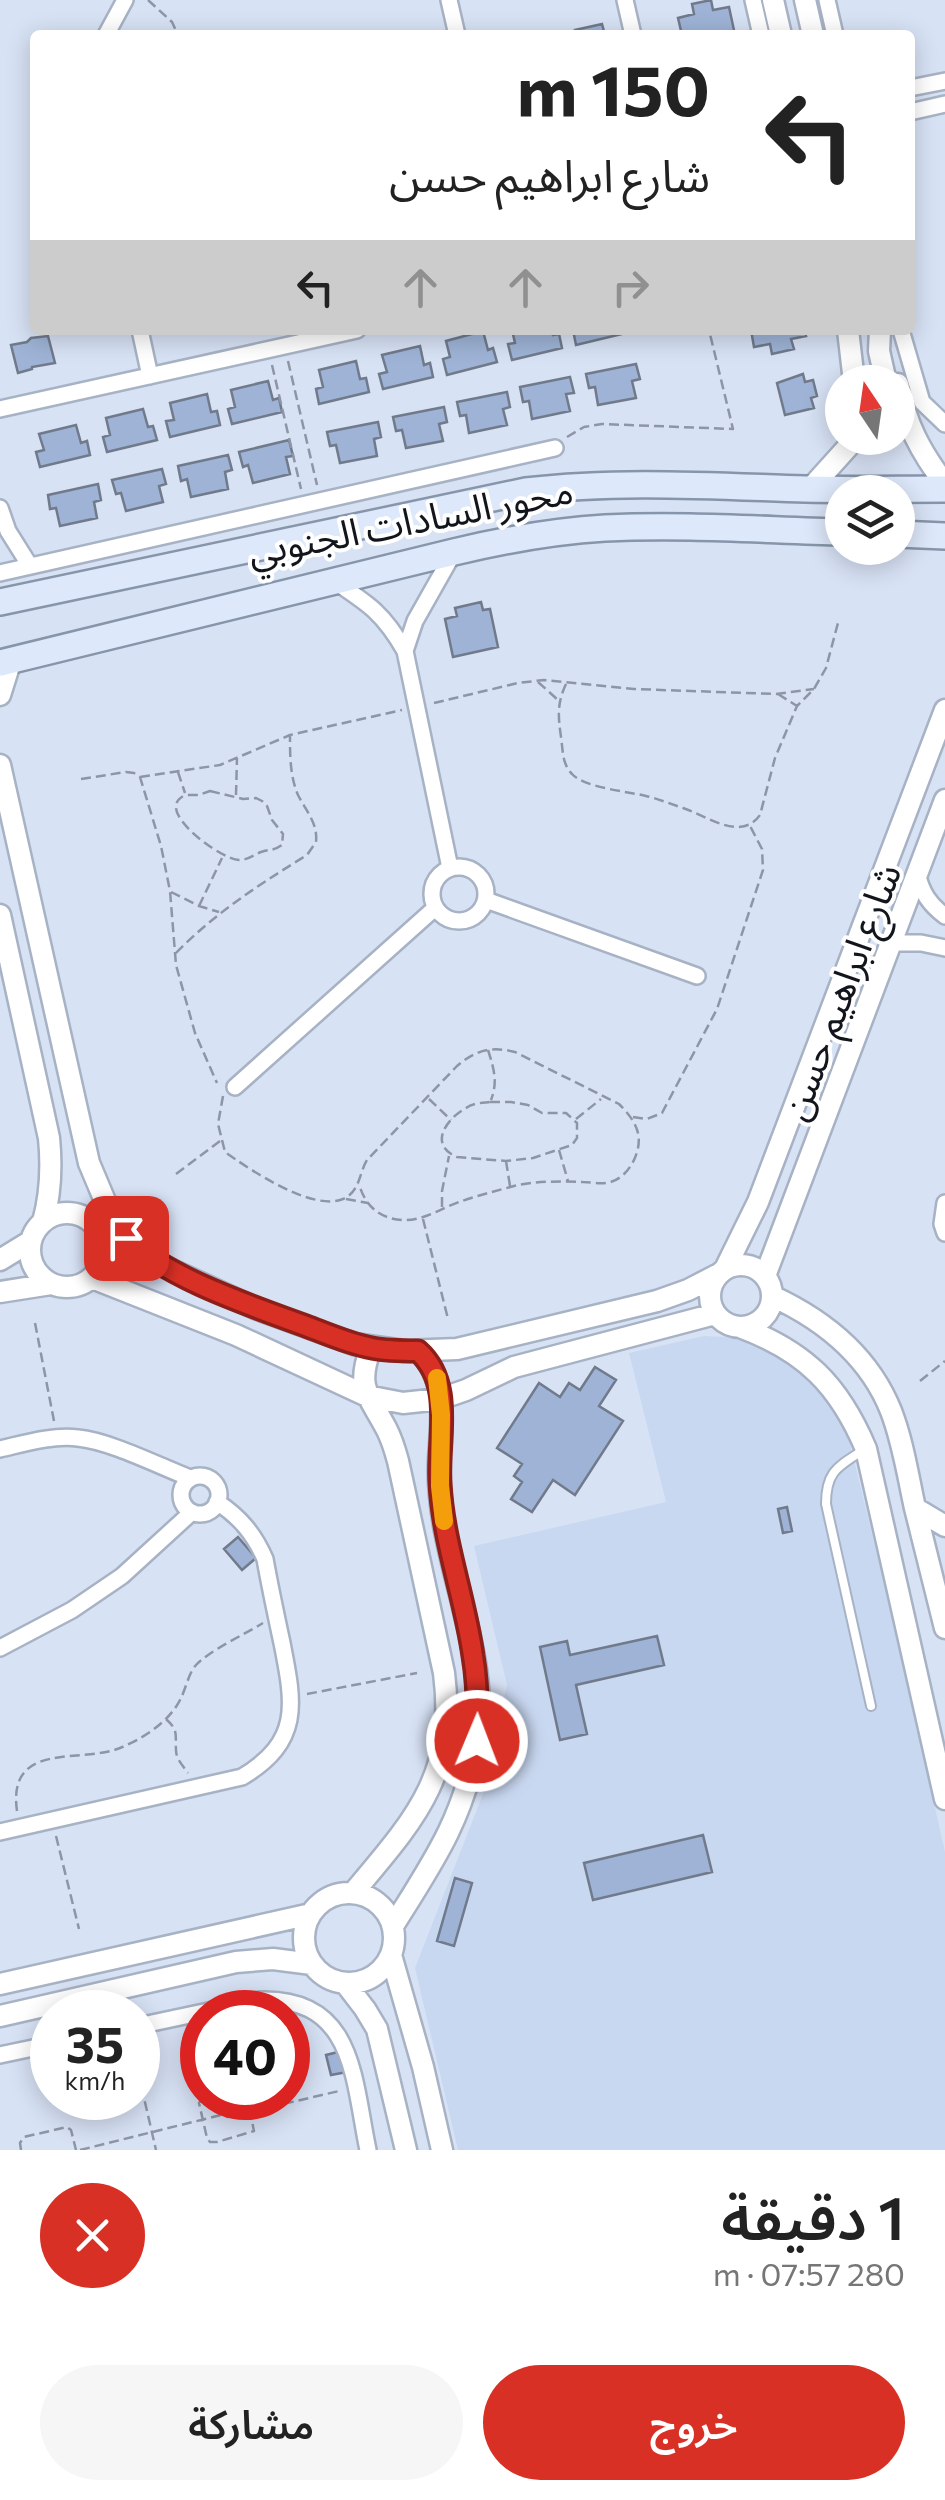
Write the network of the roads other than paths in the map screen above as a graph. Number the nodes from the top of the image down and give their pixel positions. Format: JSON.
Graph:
{"nodes":[{"id":1,"x":126,"y":0,"type":"edge"},
{"id":2,"x":450,"y":0,"type":"edge"},
{"id":3,"x":626,"y":0,"type":"edge"},
{"id":4,"x":753,"y":0,"type":"edge"},
{"id":5,"x":773,"y":0,"type":"edge"},
{"id":6,"x":805,"y":0,"type":"edge"},
{"id":7,"x":827,"y":0,"type":"edge"},
{"id":8,"x":109,"y":30,"type":"edge"},
{"id":9,"x":456,"y":30,"type":"edge"},
{"id":10,"x":632,"y":30,"type":"edge"},
{"id":11,"x":760,"y":30,"type":"edge"},
{"id":12,"x":780,"y":30,"type":"edge"},
{"id":13,"x":811,"y":30,"type":"edge"},
{"id":14,"x":834,"y":30,"type":"edge"},
{"id":15,"x":945,"y":81,"type":"edge"},
{"id":16,"x":915,"y":87,"type":"edge"},
{"id":17,"x":945,"y":104,"type":"edge"},
{"id":18,"x":915,"y":111,"type":"edge"},
{"id":19,"x":141,"y":335,"type":"edge"},
{"id":20,"x":334,"y":335,"type":"edge"},
{"id":21,"x":864,"y":335,"type":"edge"},
{"id":22,"x":865,"y":335,"type":"edge"},
{"id":23,"x":867,"y":335,"type":"edge"},
{"id":24,"x":867,"y":335,"type":"edge"},
{"id":25,"x":868,"y":335,"type":"edge"},
{"id":26,"x":851,"y":365,"type":"edge"},
{"id":27,"x":862,"y":365,"type":"edge"},
{"id":28,"x":882,"y":365,"type":"edge"},
{"id":29,"x":893,"y":365,"type":"edge"},
{"id":30,"x":150,"y":376,"type":"junction"},
{"id":31,"x":0,"y":410,"type":"edge"},
{"id":32,"x":945,"y":424,"type":"edge"},
{"id":33,"x":915,"y":438,"type":"edge"},
{"id":34,"x":554,"y":448,"type":"road end"},
{"id":35,"x":915,"y":448,"type":"edge"},
{"id":36,"x":921,"y":452,"type":"junction"},
{"id":37,"x":836,"y":455,"type":"edge"},
{"id":38,"x":945,"y":486,"type":"edge"},
{"id":39,"x":810,"y":489,"type":"junction"},
{"id":40,"x":0,"y":508,"type":"edge"},
{"id":41,"x":825,"y":531,"type":"edge"},
{"id":42,"x":915,"y":535,"type":"edge"},
{"id":43,"x":944,"y":538,"type":"edge"},
{"id":44,"x":454,"y":552,"type":"junction"},
{"id":45,"x":30,"y":566,"type":"junction"},
{"id":46,"x":0,"y":573,"type":"edge"},
{"id":47,"x":334,"y":581,"type":"junction"},
{"id":48,"x":0,"y":602,"type":"edge"},
{"id":49,"x":406,"y":651,"type":"junction"},
{"id":50,"x":6,"y":662,"type":"edge"},
{"id":51,"x":0,"y":696,"type":"edge"},
{"id":52,"x":945,"y":710,"type":"edge"},
{"id":53,"x":0,"y":764,"type":"edge"},
{"id":54,"x":945,"y":800,"type":"edge"},
{"id":55,"x":450,"y":868,"type":"junction"},
{"id":56,"x":917,"y":874,"type":"junction"},
{"id":57,"x":486,"y":900,"type":"junction"},
{"id":58,"x":435,"y":908,"type":"junction"},
{"id":59,"x":0,"y":915,"type":"edge"},
{"id":60,"x":945,"y":916,"type":"edge"},
{"id":61,"x":861,"y":934,"type":"junction"},
{"id":62,"x":890,"y":944,"type":"junction"},
{"id":63,"x":945,"y":948,"type":"edge"},
{"id":64,"x":698,"y":976,"type":"dead end"},
{"id":65,"x":236,"y":1087,"type":"dead end"},
{"id":66,"x":945,"y":1204,"type":"edge"},
{"id":67,"x":44,"y":1222,"type":"junction"},
{"id":68,"x":105,"y":1224,"type":"junction"},
{"id":69,"x":945,"y":1232,"type":"edge"},
{"id":70,"x":32,"y":1241,"type":"junction"},
{"id":71,"x":0,"y":1260,"type":"edge"},
{"id":72,"x":721,"y":1272,"type":"junction"},
{"id":73,"x":92,"y":1278,"type":"junction"},
{"id":74,"x":51,"y":1284,"type":"junction"},
{"id":75,"x":769,"y":1286,"type":"junction"},
{"id":76,"x":0,"y":1292,"type":"edge"},
{"id":77,"x":715,"y":1314,"type":"junction"},
{"id":78,"x":740,"y":1326,"type":"junction"},
{"id":79,"x":372,"y":1348,"type":"junction"},
{"id":80,"x":418,"y":1351,"type":"junction"},
{"id":81,"x":367,"y":1396,"type":"junction"},
{"id":82,"x":440,"y":1399,"type":"junction"},
{"id":83,"x":0,"y":1449,"type":"edge"},
{"id":84,"x":866,"y":1449,"type":"junction"},
{"id":85,"x":190,"y":1478,"type":"junction"},
{"id":86,"x":216,"y":1502,"type":"junction"},
{"id":87,"x":915,"y":1508,"type":"junction"},
{"id":88,"x":192,"y":1512,"type":"junction"},
{"id":89,"x":945,"y":1526,"type":"edge"},
{"id":90,"x":945,"y":1628,"type":"edge"},
{"id":91,"x":0,"y":1648,"type":"edge"},
{"id":92,"x":871,"y":1706,"type":"dead end"},
{"id":93,"x":945,"y":1799,"type":"edge"},
{"id":94,"x":0,"y":1832,"type":"edge"},
{"id":95,"x":353,"y":1892,"type":"junction"},
{"id":96,"x":310,"y":1914,"type":"junction"},
{"id":97,"x":393,"y":1926,"type":"junction"},
{"id":98,"x":391,"y":1956,"type":"junction"},
{"id":99,"x":312,"y":1964,"type":"junction"},
{"id":100,"x":344,"y":1983,"type":"junction"},
{"id":101,"x":0,"y":1984,"type":"edge"},
{"id":102,"x":0,"y":2016,"type":"edge"},
{"id":103,"x":160,"y":2021,"type":"edge"},
{"id":104,"x":30,"y":2049,"type":"edge"},
{"id":105,"x":0,"y":2055,"type":"edge"},
{"id":106,"x":368,"y":2150,"type":"edge"},
{"id":107,"x":406,"y":2150,"type":"edge"},
{"id":108,"x":442,"y":2150,"type":"edge"}],
"edges":[{"from":1,"to":8,"type":"street"},
{"from":2,"to":9,"type":"street"},
{"from":3,"to":10,"type":"street"},
{"from":4,"to":11,"type":"street"},
{"from":5,"to":12,"type":"street"},
{"from":6,"to":13,"type":"street"},
{"from":7,"to":14,"type":"street"},
{"from":15,"to":16,"type":"street"},
{"from":17,"to":18,"type":"street"},
{"from":19,"to":30,"type":"street"},
{"from":20,"to":30,"type":"street"},
{"from":21,"to":26,"type":"street"},
{"from":22,"to":27,"type":"street"},
{"from":23,"to":28,"type":"street"},
{"from":24,"to":32,"type":"street"},
{"from":25,"to":29,"type":"street"},
{"from":30,"to":31,"type":"street"},
{"from":33,"to":36,"type":"street"},
{"from":34,"to":45,"type":"street"},
{"from":35,"to":36,"type":"street"},
{"from":36,"to":38,"type":"street"},
{"from":37,"to":39,"type":"street"},
{"from":38,"to":39,"type":"main road","name":"محور السادات الجنوبي"},
{"from":39,"to":48,"type":"main road","name":"محور السادات الجنوبي"},
{"from":40,"to":45,"type":"street"},
{"from":41,"to":44,"type":"main road","name":"محور السادات الجنوبي"},
{"from":42,"to":43,"type":"main road"},
{"from":44,"to":47,"type":"main road","name":"محور السادات الجنوبي"},
{"from":44,"to":49,"type":"street"},
{"from":45,"to":46,"type":"street"},
{"from":47,"to":49,"type":"street"},
{"from":47,"to":50,"type":"main road","name":"محور السادات الجنوبي"},
{"from":49,"to":55,"type":"street"},
{"from":50,"to":51,"type":"street"},
{"from":52,"to":61,"type":"street","name":"شارع ابراهيم حسن"},
{"from":53,"to":68,"type":"street"},
{"from":54,"to":56,"type":"street","name":"شارع ابراهيم حسن"},
{"from":55,"to":57,"type":"street"},
{"from":55,"to":58,"type":"street"},
{"from":56,"to":60,"type":"street"},
{"from":56,"to":62,"type":"street","name":"شارع ابراهيم حسن"},
{"from":57,"to":58,"type":"street"},
{"from":57,"to":64,"type":"street"},
{"from":58,"to":65,"type":"street"},
{"from":59,"to":67,"type":"street"},
{"from":61,"to":62,"type":"street"},
{"from":61,"to":72,"type":"street","name":"شارع ابراهيم حسن"},
{"from":62,"to":63,"type":"street"},
{"from":62,"to":75,"type":"street","name":"شارع ابراهيم حسن"},
{"from":66,"to":69,"type":"street"},
{"from":67,"to":68,"type":"street"},
{"from":67,"to":70,"type":"street"},
{"from":68,"to":73,"type":"street"},
{"from":68,"to":79,"type":"street"},
{"from":70,"to":71,"type":"street"},
{"from":70,"to":74,"type":"street"},
{"from":72,"to":75,"type":"street"},
{"from":72,"to":77,"type":"street"},
{"from":72,"to":80,"type":"street"},
{"from":73,"to":74,"type":"street"},
{"from":73,"to":81,"type":"street"},
{"from":74,"to":76,"type":"street"},
{"from":75,"to":78,"type":"street"},
{"from":75,"to":87,"type":"street"},
{"from":77,"to":78,"type":"street"},
{"from":77,"to":82,"type":"street"},
{"from":78,"to":84,"type":"street"},
{"from":79,"to":80,"type":"street"},
{"from":79,"to":81,"type":"street"},
{"from":80,"to":82,"type":"street"},
{"from":81,"to":82,"type":"street"},
{"from":81,"to":95,"type":"street"},
{"from":82,"to":97,"type":"street"},
{"from":83,"to":85,"type":"street"},
{"from":84,"to":92,"type":"lane"},
{"from":84,"to":93,"type":"street"},
{"from":85,"to":86,"type":"street"},
{"from":85,"to":88,"type":"street"},
{"from":86,"to":88,"type":"street"},
{"from":86,"to":94,"type":"street"},
{"from":87,"to":89,"type":"street"},
{"from":87,"to":90,"type":"street"},
{"from":88,"to":91,"type":"street"},
{"from":95,"to":96,"type":"street"},
{"from":95,"to":97,"type":"street"},
{"from":96,"to":99,"type":"street"},
{"from":96,"to":101,"type":"street"},
{"from":97,"to":98,"type":"street"},
{"from":98,"to":100,"type":"street"},
{"from":98,"to":108,"type":"street"},
{"from":99,"to":100,"type":"street"},
{"from":99,"to":102,"type":"street"},
{"from":100,"to":107,"type":"street"},
{"from":103,"to":106,"type":"street"},
{"from":104,"to":105,"type":"street"}]}
